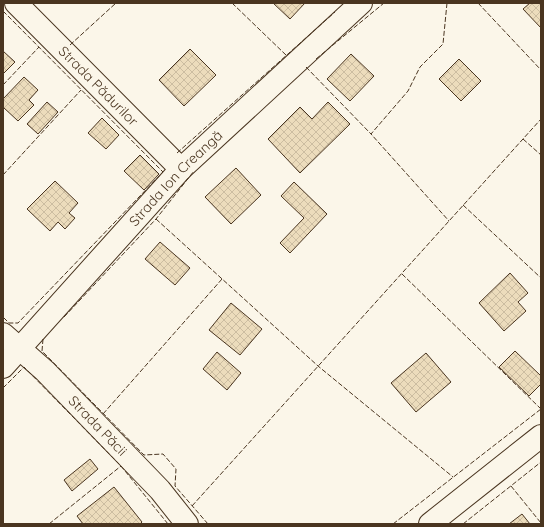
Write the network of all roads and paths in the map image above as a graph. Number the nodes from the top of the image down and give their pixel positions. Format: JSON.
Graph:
{"nodes":[{"id":1,"x":16,"y":3,"type":"edge"},
{"id":2,"x":361,"y":3,"type":"edge"},
{"id":3,"x":181,"y":169,"type":"junction"},
{"id":4,"x":3,"y":334,"type":"edge"},
{"id":5,"x":20,"y":350,"type":"junction"},
{"id":6,"x":3,"y":367,"type":"edge"},
{"id":7,"x":541,"y":436,"type":"edge"},
{"id":8,"x":187,"y":524,"type":"edge"},
{"id":9,"x":430,"y":524,"type":"edge"}],
"edges":[{"from":1,"to":3,"type":"street","name":"Strada Pădurilor"},
{"from":2,"to":3,"type":"street","name":"Strada Ion Creangă"},
{"from":3,"to":5,"type":"street","name":"Strada Ion Creangă"},
{"from":4,"to":5,"type":"street","name":"Strada Păcii"},
{"from":5,"to":6,"type":"street","name":"Strada Ion Creangă"},
{"from":5,"to":8,"type":"street","name":"Strada Păcii"},
{"from":7,"to":9,"type":"street"}]}
